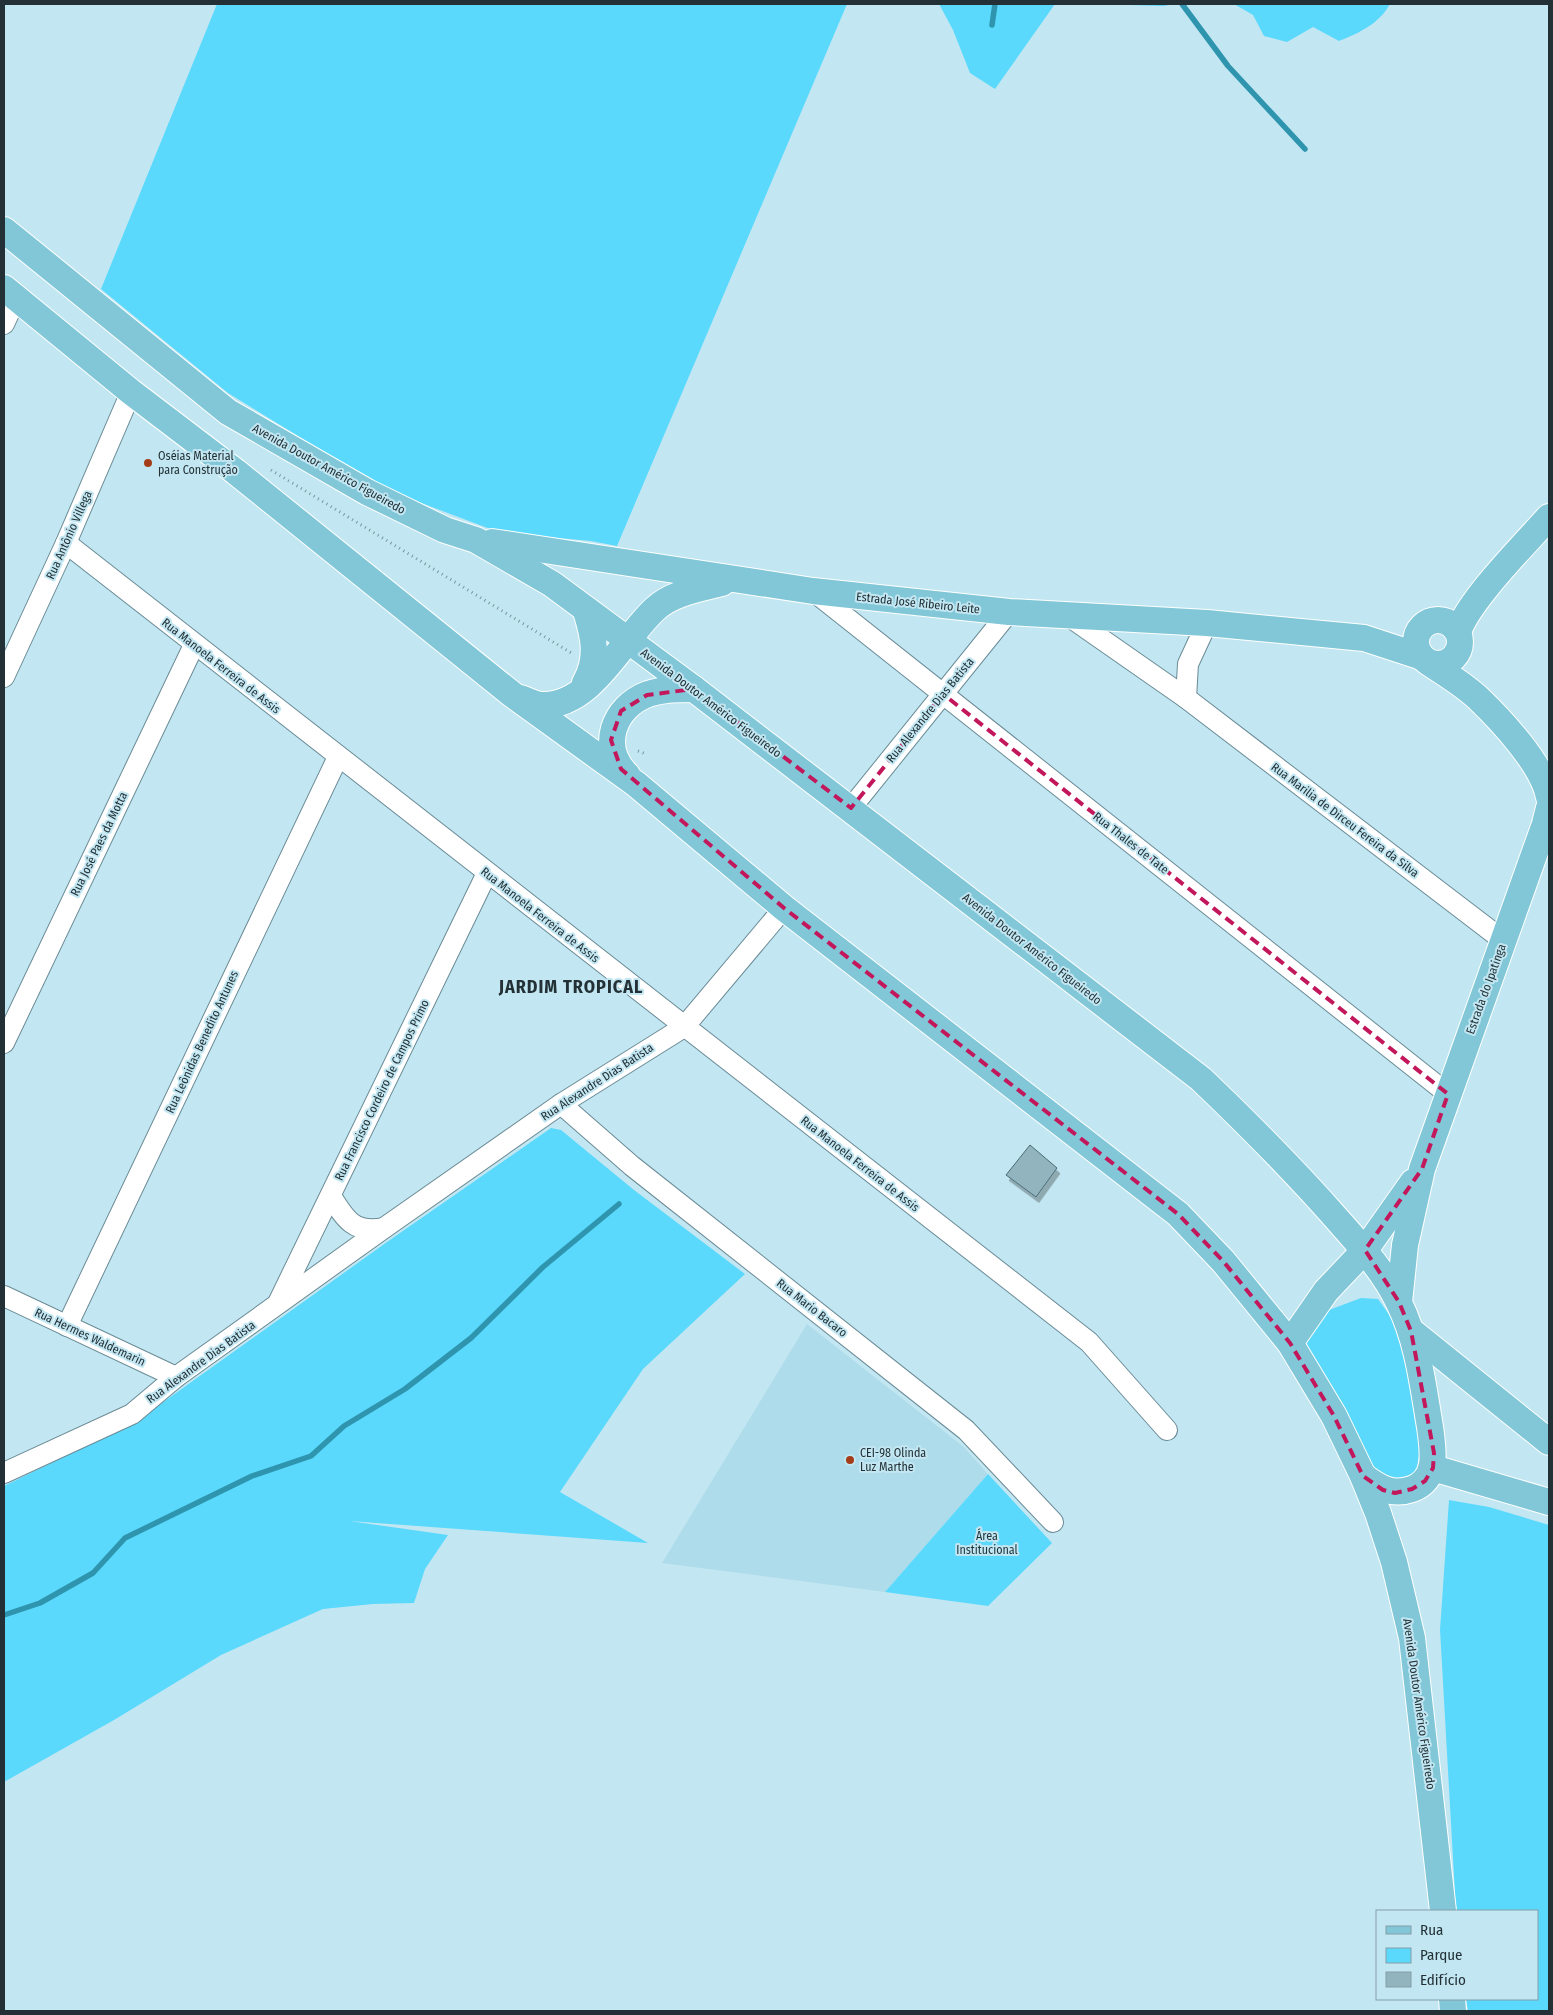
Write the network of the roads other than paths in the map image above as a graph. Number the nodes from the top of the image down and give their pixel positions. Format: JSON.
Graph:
{"nodes":[{"id":1,"x":4,"y":230,"type":"edge"},
{"id":2,"x":10,"y":293,"type":"edge"},
{"id":3,"x":4,"y":324,"type":"edge"},
{"id":4,"x":131,"y":392,"type":"junction"},
{"id":5,"x":1549,"y":518,"type":"edge"},
{"id":6,"x":476,"y":540,"type":"junction"},
{"id":7,"x":66,"y":543,"type":"junction"},
{"id":8,"x":731,"y":580,"type":"junction"},
{"id":9,"x":1488,"y":588,"type":"junction"},
{"id":10,"x":813,"y":591,"type":"junction"},
{"id":11,"x":586,"y":610,"type":"junction"},
{"id":12,"x":1009,"y":612,"type":"junction"},
{"id":13,"x":1067,"y":615,"type":"junction"},
{"id":14,"x":1432,"y":621,"type":"junction"},
{"id":15,"x":1208,"y":623,"type":"junction"},
{"id":16,"x":1364,"y":638,"type":"junction"},
{"id":17,"x":1459,"y":639,"type":"junction"},
{"id":18,"x":626,"y":641,"type":"junction"},
{"id":19,"x":194,"y":645,"type":"junction"},
{"id":20,"x":1425,"y":660,"type":"junction"},
{"id":21,"x":4,"y":677,"type":"edge"},
{"id":22,"x":694,"y":689,"type":"junction"},
{"id":23,"x":581,"y":691,"type":"junction"},
{"id":24,"x":943,"y":694,"type":"junction"},
{"id":25,"x":513,"y":695,"type":"junction"},
{"id":26,"x":1477,"y":697,"type":"junction"},
{"id":27,"x":1186,"y":698,"type":"junction"},
{"id":28,"x":338,"y":757,"type":"junction"},
{"id":29,"x":636,"y":784,"type":"junction"},
{"id":30,"x":1549,"y":797,"type":"edge"},
{"id":31,"x":851,"y":808,"type":"junction"},
{"id":32,"x":1549,"y":808,"type":"edge"},
{"id":33,"x":487,"y":874,"type":"junction"},
{"id":34,"x":784,"y":908,"type":"junction"},
{"id":35,"x":1504,"y":941,"type":"junction"},
{"id":36,"x":684,"y":1026,"type":"junction"},
{"id":37,"x":4,"y":1043,"type":"edge"},
{"id":38,"x":1448,"y":1094,"type":"junction"},
{"id":39,"x":561,"y":1104,"type":"junction"},
{"id":40,"x":1422,"y":1169,"type":"junction"},
{"id":41,"x":331,"y":1196,"type":"junction"},
{"id":42,"x":384,"y":1228,"type":"junction"},
{"id":43,"x":1365,"y":1250,"type":"junction"},
{"id":44,"x":1326,"y":1291,"type":"junction"},
{"id":45,"x":4,"y":1296,"type":"edge"},
{"id":46,"x":1395,"y":1296,"type":"junction"},
{"id":47,"x":277,"y":1307,"type":"junction"},
{"id":48,"x":67,"y":1326,"type":"junction"},
{"id":49,"x":1411,"y":1331,"type":"junction"},
{"id":50,"x":1290,"y":1343,"type":"junction"},
{"id":51,"x":176,"y":1378,"type":"junction"},
{"id":52,"x":1167,"y":1430,"type":"dead end"},
{"id":53,"x":1549,"y":1442,"type":"edge"},
{"id":54,"x":1433,"y":1468,"type":"junction"},
{"id":55,"x":4,"y":1473,"type":"edge"},
{"id":56,"x":1364,"y":1476,"type":"junction"},
{"id":57,"x":1549,"y":1502,"type":"edge"},
{"id":58,"x":1053,"y":1522,"type":"dead end"},
{"id":59,"x":1443,"y":1910,"type":"edge"}],
"edges":[{"from":1,"to":6,"type":"main road","name":"Avenida Doutor Américo Figueiredo"},
{"from":2,"to":3,"type":"street"},
{"from":2,"to":4,"type":"main road","name":"Avenida Doutor Américo Figueiredo"},
{"from":4,"to":7,"type":"street","name":"Rua Antônio Villega"},
{"from":4,"to":25,"type":"main road","name":"Avenida Doutor Américo Figueiredo"},
{"from":5,"to":9,"type":"main road","name":"Estrada José Ribeiro Leite"},
{"from":6,"to":8,"type":"main road","name":"Estrada José Ribeiro Leite"},
{"from":6,"to":11,"type":"main road","name":"Avenida Doutor Américo Figueiredo"},
{"from":7,"to":19,"type":"street","name":"Rua Manoela Ferreira de Assis"},
{"from":7,"to":21,"type":"street","name":"Rua Antônio Villega"},
{"from":8,"to":10,"type":"main road","name":"Estrada José Ribeiro Leite"},
{"from":8,"to":18,"type":"main road"},
{"from":9,"to":14,"type":"main road","name":"Estrada José Ribeiro Leite"},
{"from":9,"to":17,"type":"main road","name":"Estrada José Ribeiro Leite"},
{"from":10,"to":12,"type":"main road","name":"Estrada José Ribeiro Leite"},
{"from":10,"to":24,"type":"street","name":"Rua Thales de Tate"},
{"from":11,"to":18,"type":"main road","name":"Avenida Doutor Américo Figueiredo"},
{"from":11,"to":23,"type":"main road"},
{"from":12,"to":13,"type":"main road","name":"Estrada José Ribeiro Leite"},
{"from":12,"to":24,"type":"street","name":"Rua Alexandre Dias Batista"},
{"from":13,"to":15,"type":"main road","name":"Estrada José Ribeiro Leite"},
{"from":13,"to":27,"type":"street","name":"Rua Marilia de Dirceu Fereira da Silva"},
{"from":14,"to":16,"type":"main road","name":"Estrada José Ribeiro Leite"},
{"from":14,"to":17,"type":"main road"},
{"from":14,"to":20,"type":"main road"},
{"from":15,"to":16,"type":"main road","name":"Estrada José Ribeiro Leite"},
{"from":15,"to":27,"type":"street"},
{"from":16,"to":20,"type":"main road","name":"Estrada José Ribeiro Leite"},
{"from":17,"to":20,"type":"main road"},
{"from":17,"to":26,"type":"main road"},
{"from":18,"to":22,"type":"main road","name":"Avenida Doutor Américo Figueiredo"},
{"from":18,"to":23,"type":"main road"},
{"from":19,"to":28,"type":"street","name":"Rua Manoela Ferreira de Assis"},
{"from":19,"to":37,"type":"street","name":"Rua José Paes da Motta"},
{"from":20,"to":26,"type":"main road"},
{"from":22,"to":29,"type":"main road"},
{"from":22,"to":31,"type":"main road","name":"Avenida Doutor Américo Figueiredo"},
{"from":23,"to":25,"type":"main road"},
{"from":24,"to":31,"type":"street","name":"Rua Alexandre Dias Batista"},
{"from":24,"to":38,"type":"street","name":"Rua Thales de Tate"},
{"from":25,"to":29,"type":"main road","name":"Avenida Doutor Américo Figueiredo"},
{"from":26,"to":30,"type":"main road"},
{"from":27,"to":35,"type":"street","name":"Rua Marilia de Dirceu Fereira da Silva"},
{"from":28,"to":33,"type":"street","name":"Rua Manoela Ferreira de Assis"},
{"from":28,"to":48,"type":"street","name":"Rua Leônidas Benedito Antunes"},
{"from":29,"to":34,"type":"main road","name":"Avenida Doutor Américo Figueiredo"},
{"from":31,"to":43,"type":"main road","name":"Avenida Doutor Américo Figueiredo"},
{"from":32,"to":35,"type":"main road","name":"Estrada do Ipatinga"},
{"from":33,"to":36,"type":"street","name":"Rua Manoela Ferreira de Assis"},
{"from":33,"to":41,"type":"street","name":"Rua Francisco Cordeiro de Campos Primo"},
{"from":34,"to":36,"type":"street","name":"Rua Alexandre Dias Batista"},
{"from":34,"to":50,"type":"main road","name":"Avenida Doutor Américo Figueiredo"},
{"from":35,"to":38,"type":"main road","name":"Estrada do Ipatinga"},
{"from":36,"to":39,"type":"street","name":"Rua Alexandre Dias Batista"},
{"from":36,"to":52,"type":"street","name":"Rua Manoela Ferreira de Assis"},
{"from":38,"to":40,"type":"main road","name":"Estrada do Ipatinga"},
{"from":39,"to":42,"type":"street","name":"Rua Alexandre Dias Batista"},
{"from":39,"to":58,"type":"street","name":"Rua Mario Bacaro"},
{"from":40,"to":43,"type":"main road","name":"Estrada do Ipatinga"},
{"from":40,"to":46,"type":"main road","name":"Estrada do Ipatinga"},
{"from":41,"to":42,"type":"street"},
{"from":41,"to":47,"type":"street","name":"Rua Francisco Cordeiro de Campos Primo"},
{"from":42,"to":47,"type":"street","name":"Rua Alexandre Dias Batista"},
{"from":43,"to":44,"type":"main road"},
{"from":43,"to":46,"type":"main road","name":"Avenida Doutor Américo Figueiredo"},
{"from":44,"to":46,"type":"main road"},
{"from":44,"to":50,"type":"main road"},
{"from":45,"to":48,"type":"street","name":"Rua Hermes Waldemarin"},
{"from":46,"to":49,"type":"main road","name":"Avenida Doutor Américo Figueiredo"},
{"from":47,"to":51,"type":"street","name":"Rua Alexandre Dias Batista"},
{"from":48,"to":51,"type":"street","name":"Rua Hermes Waldemarin"},
{"from":49,"to":53,"type":"main road","name":"Avenida Doutor Américo Figueiredo"},
{"from":49,"to":54,"type":"main road","name":"Avenida Doutor Américo Figueiredo"},
{"from":50,"to":56,"type":"main road","name":"Avenida Doutor Américo Figueiredo"},
{"from":51,"to":55,"type":"street","name":"Rua Alexandre Dias Batista"},
{"from":54,"to":56,"type":"main road"},
{"from":54,"to":57,"type":"main road"},
{"from":56,"to":59,"type":"main road","name":"Avenida Doutor Américo Figueiredo"}]}
